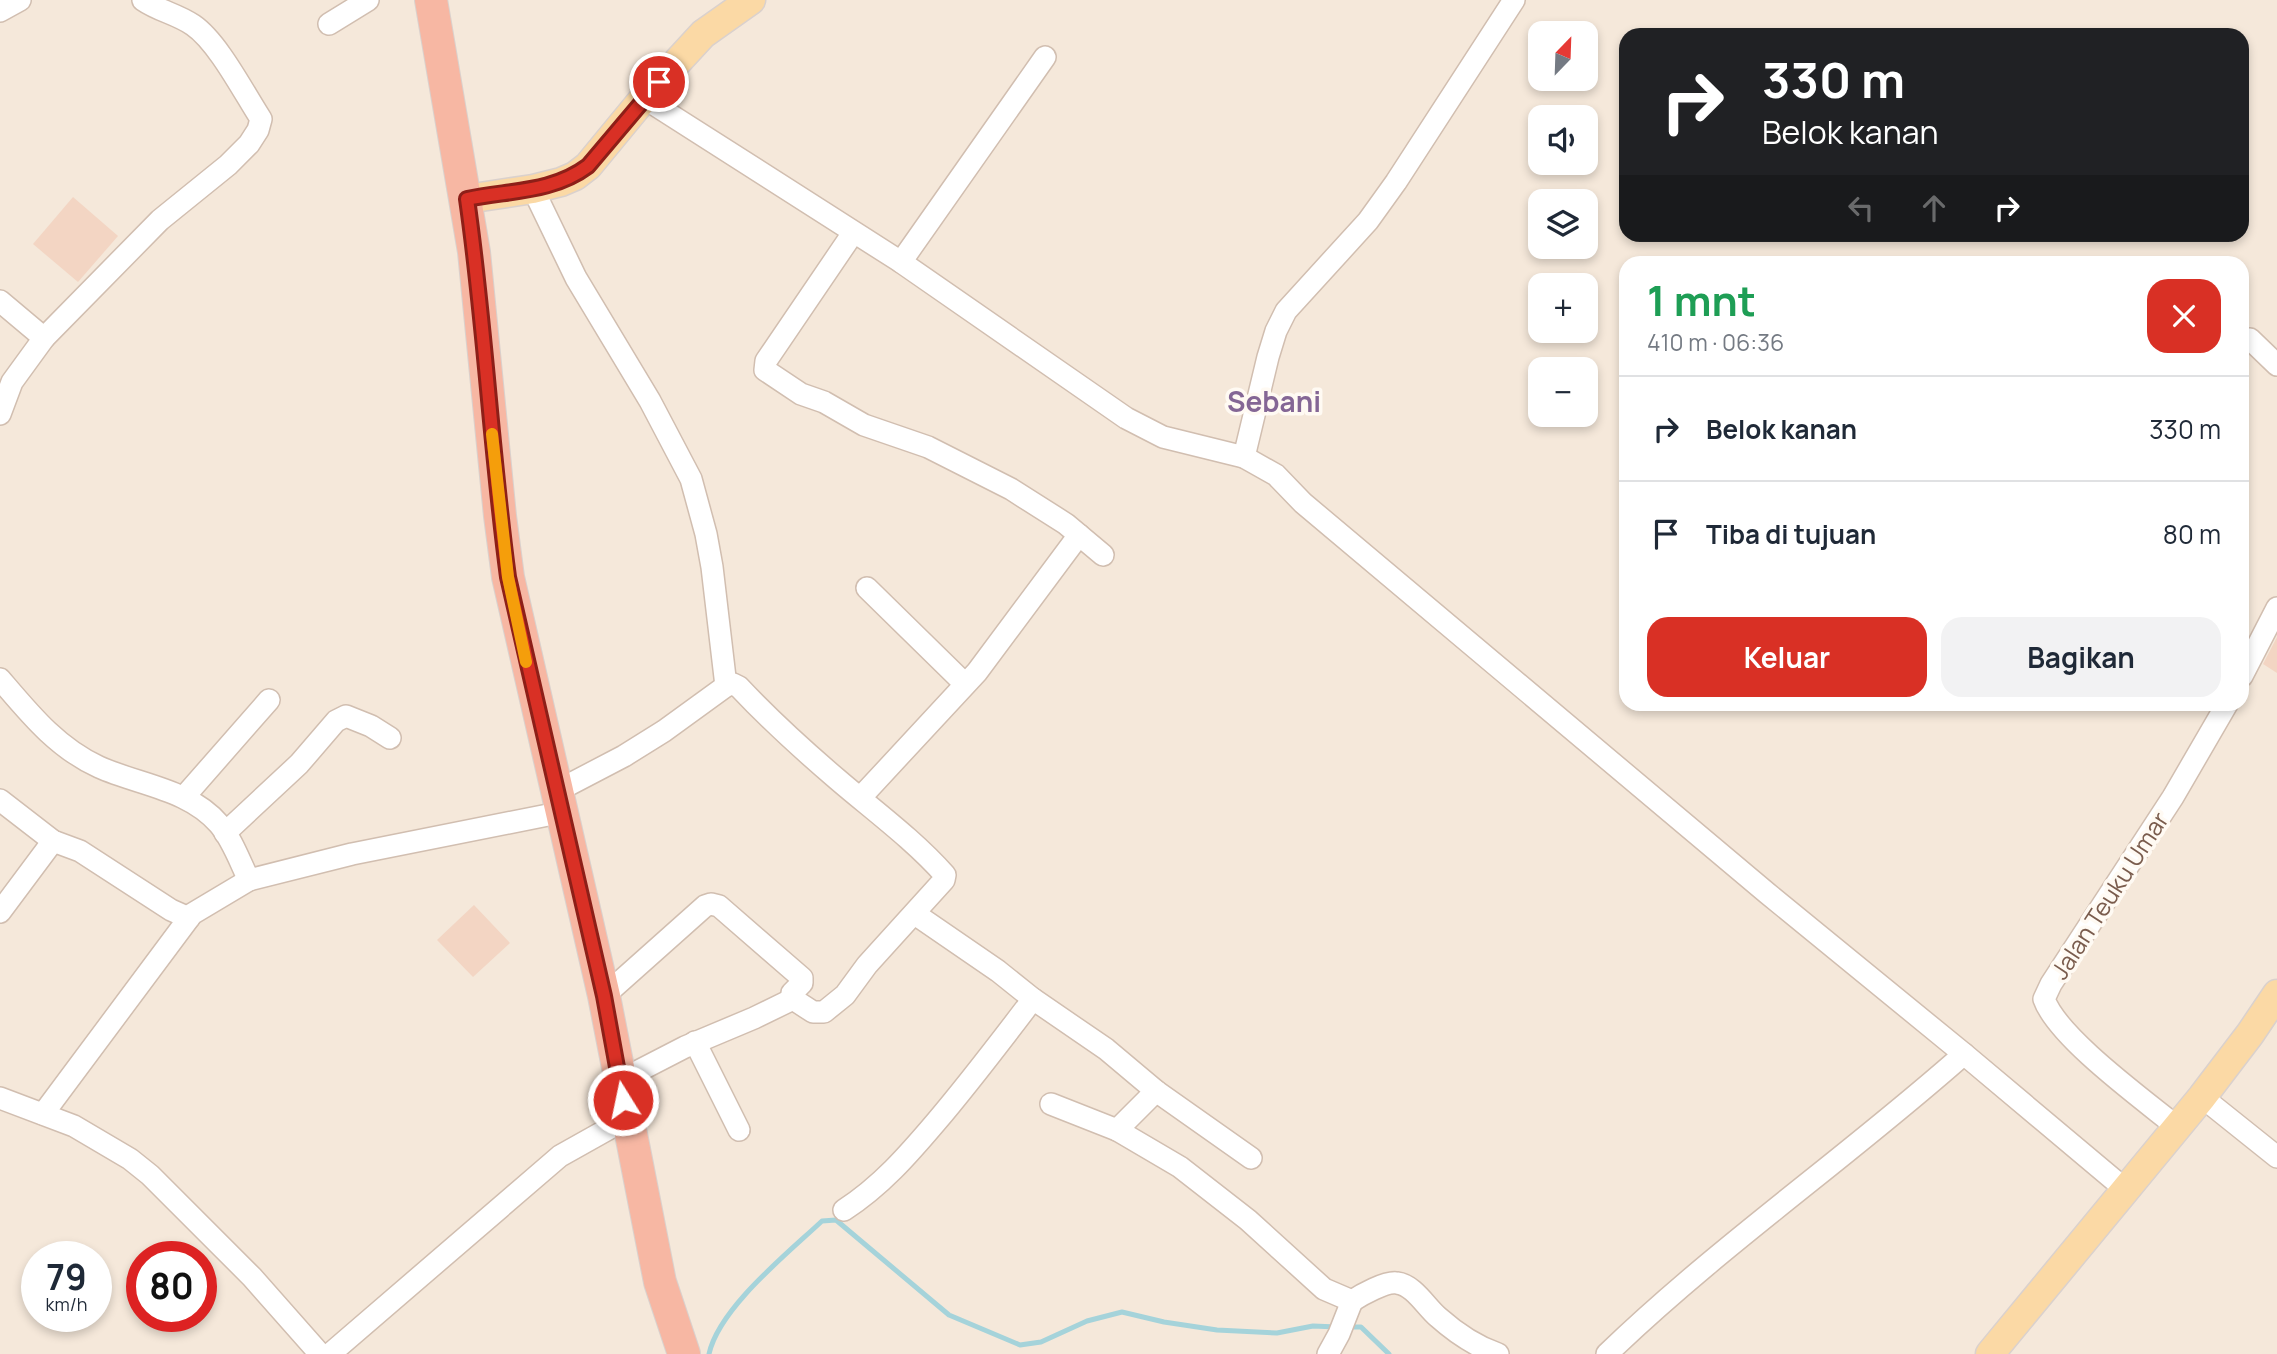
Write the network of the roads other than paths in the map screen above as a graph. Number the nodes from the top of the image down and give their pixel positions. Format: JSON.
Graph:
{"nodes":[{"id":1,"x":20,"y":0,"type":"edge"},
{"id":2,"x":144,"y":0,"type":"edge"},
{"id":3,"x":368,"y":0,"type":"edge"},
{"id":4,"x":431,"y":0,"type":"edge"},
{"id":5,"x":751,"y":0,"type":"edge"},
{"id":6,"x":1514,"y":0,"type":"edge"},
{"id":7,"x":0,"y":11,"type":"edge"},
{"id":8,"x":328,"y":24,"type":"dead end"},
{"id":9,"x":1045,"y":58,"type":"dead end"},
{"id":10,"x":644,"y":97,"type":"junction"},
{"id":11,"x":533,"y":189,"type":"junction"},
{"id":12,"x":467,"y":199,"type":"junction"},
{"id":13,"x":853,"y":233,"type":"junction"},
{"id":14,"x":901,"y":262,"type":"junction"},
{"id":15,"x":1,"y":306,"type":"edge"},
{"id":16,"x":44,"y":338,"type":"junction"},
{"id":17,"x":2250,"y":339,"type":"dead end"},
{"id":18,"x":2277,"y":365,"type":"edge"},
{"id":19,"x":0,"y":414,"type":"edge"},
{"id":20,"x":1244,"y":457,"type":"junction"},
{"id":21,"x":1079,"y":535,"type":"junction"},
{"id":22,"x":1103,"y":555,"type":"dead end"},
{"id":23,"x":867,"y":588,"type":"dead end"},
{"id":24,"x":2277,"y":608,"type":"edge"},
{"id":25,"x":2249,"y":662,"type":"edge"},
{"id":26,"x":0,"y":679,"type":"edge"},
{"id":27,"x":965,"y":684,"type":"junction"},
{"id":28,"x":726,"y":686,"type":"junction"},
{"id":29,"x":269,"y":700,"type":"dead end"},
{"id":30,"x":2223,"y":711,"type":"edge"},
{"id":31,"x":390,"y":738,"type":"dead end"},
{"id":32,"x":184,"y":797,"type":"junction"},
{"id":33,"x":861,"y":797,"type":"junction"},
{"id":34,"x":0,"y":800,"type":"edge"},
{"id":35,"x":560,"y":802,"type":"junction"},
{"id":36,"x":225,"y":833,"type":"junction"},
{"id":37,"x":53,"y":841,"type":"junction"},
{"id":38,"x":249,"y":880,"type":"junction"},
{"id":39,"x":0,"y":912,"type":"edge"},
{"id":40,"x":915,"y":914,"type":"junction"},
{"id":41,"x":189,"y":918,"type":"junction"},
{"id":42,"x":2277,"y":994,"type":"edge"},
{"id":43,"x":604,"y":996,"type":"junction"},
{"id":44,"x":793,"y":999,"type":"junction"},
{"id":45,"x":1033,"y":999,"type":"junction"},
{"id":46,"x":695,"y":1042,"type":"junction"},
{"id":47,"x":1964,"y":1054,"type":"junction"},
{"id":48,"x":619,"y":1081,"type":"junction"},
{"id":49,"x":1156,"y":1091,"type":"junction"},
{"id":50,"x":2202,"y":1097,"type":"junction"},
{"id":51,"x":0,"y":1098,"type":"edge"},
{"id":52,"x":1051,"y":1104,"type":"dead end"},
{"id":53,"x":43,"y":1114,"type":"junction"},
{"id":54,"x":626,"y":1119,"type":"junction"},
{"id":55,"x":2177,"y":1127,"type":"junction"},
{"id":56,"x":739,"y":1130,"type":"dead end"},
{"id":57,"x":1117,"y":1130,"type":"junction"},
{"id":58,"x":2277,"y":1157,"type":"edge"},
{"id":59,"x":1251,"y":1158,"type":"dead end"},
{"id":60,"x":2126,"y":1190,"type":"junction"},
{"id":61,"x":844,"y":1210,"type":"dead end"},
{"id":62,"x":1350,"y":1307,"type":"junction"},
{"id":63,"x":320,"y":1354,"type":"edge"},
{"id":64,"x":330,"y":1354,"type":"edge"},
{"id":65,"x":684,"y":1354,"type":"edge"},
{"id":66,"x":1328,"y":1354,"type":"edge"},
{"id":67,"x":1498,"y":1354,"type":"edge"},
{"id":68,"x":1607,"y":1354,"type":"edge"},
{"id":69,"x":1990,"y":1354,"type":"edge"}],
"edges":[{"from":1,"to":7,"type":"street"},
{"from":2,"to":16,"type":"street"},
{"from":3,"to":8,"type":"street"},
{"from":4,"to":12,"type":"highway"},
{"from":5,"to":10,"type":"main road"},
{"from":6,"to":20,"type":"street"},
{"from":9,"to":14,"type":"street"},
{"from":10,"to":11,"type":"main road"},
{"from":10,"to":13,"type":"street"},
{"from":11,"to":12,"type":"main road"},
{"from":11,"to":28,"type":"street"},
{"from":12,"to":35,"type":"highway"},
{"from":13,"to":14,"type":"street"},
{"from":13,"to":21,"type":"street"},
{"from":14,"to":20,"type":"street"},
{"from":15,"to":16,"type":"street"},
{"from":16,"to":19,"type":"street"},
{"from":17,"to":18,"type":"street"},
{"from":20,"to":47,"type":"street"},
{"from":21,"to":22,"type":"street"},
{"from":21,"to":27,"type":"street"},
{"from":23,"to":27,"type":"street"},
{"from":24,"to":25,"type":"street"},
{"from":26,"to":32,"type":"street"},
{"from":27,"to":33,"type":"street"},
{"from":28,"to":33,"type":"street"},
{"from":28,"to":35,"type":"street"},
{"from":29,"to":32,"type":"street"},
{"from":30,"to":55,"type":"street","name":"Jalan Teuku Umar"},
{"from":31,"to":36,"type":"street"},
{"from":32,"to":36,"type":"street"},
{"from":33,"to":40,"type":"street"},
{"from":34,"to":37,"type":"street"},
{"from":35,"to":38,"type":"street"},
{"from":35,"to":43,"type":"highway"},
{"from":36,"to":38,"type":"street"},
{"from":37,"to":39,"type":"street"},
{"from":37,"to":41,"type":"street"},
{"from":38,"to":41,"type":"street"},
{"from":40,"to":44,"type":"street"},
{"from":40,"to":45,"type":"street"},
{"from":41,"to":53,"type":"street"},
{"from":42,"to":50,"type":"main road"},
{"from":43,"to":44,"type":"street"},
{"from":43,"to":48,"type":"highway"},
{"from":44,"to":46,"type":"street"},
{"from":45,"to":49,"type":"street"},
{"from":45,"to":61,"type":"street"},
{"from":46,"to":48,"type":"street"},
{"from":46,"to":56,"type":"street"},
{"from":47,"to":60,"type":"street"},
{"from":47,"to":68,"type":"street"},
{"from":48,"to":54,"type":"highway"},
{"from":49,"to":57,"type":"street"},
{"from":49,"to":59,"type":"street"},
{"from":50,"to":55,"type":"main road"},
{"from":50,"to":58,"type":"street"},
{"from":51,"to":53,"type":"street"},
{"from":52,"to":57,"type":"street"},
{"from":53,"to":63,"type":"street"},
{"from":54,"to":64,"type":"street"},
{"from":54,"to":65,"type":"highway"},
{"from":55,"to":60,"type":"main road"},
{"from":57,"to":62,"type":"street"},
{"from":60,"to":69,"type":"main road"},
{"from":62,"to":66,"type":"street"},
{"from":62,"to":67,"type":"street"}]}
